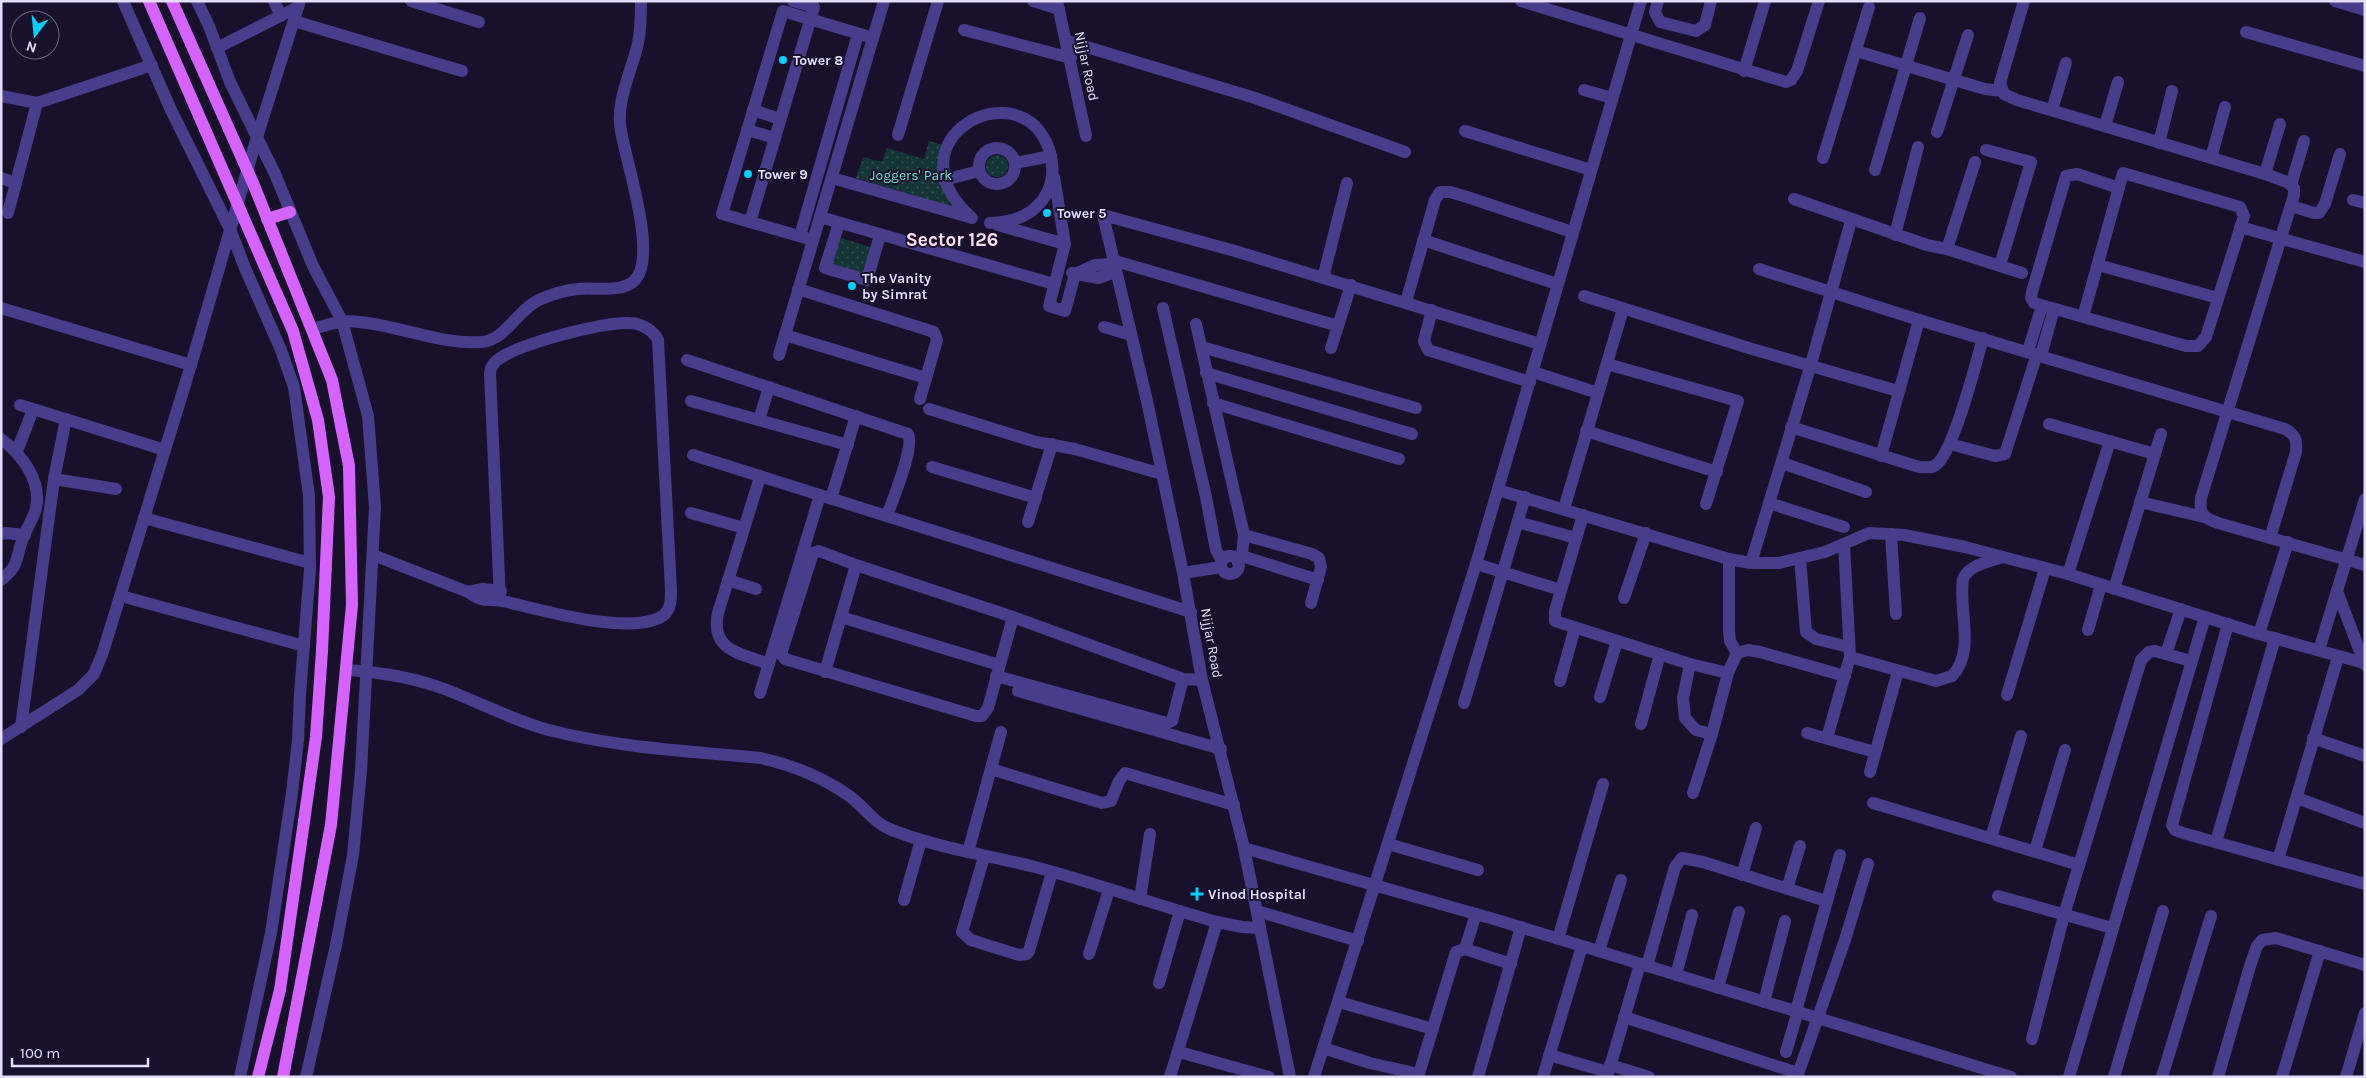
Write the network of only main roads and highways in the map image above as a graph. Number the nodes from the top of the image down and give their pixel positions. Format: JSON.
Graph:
{"nodes":[{"id":1,"x":149,"y":1,"type":"edge"},
{"id":2,"x":172,"y":1,"type":"edge"},
{"id":3,"x":290,"y":212,"type":"road end"},
{"id":4,"x":267,"y":219,"type":"junction"},
{"id":5,"x":258,"y":1077,"type":"edge"},
{"id":6,"x":283,"y":1077,"type":"edge"}],
"edges":[{"from":1,"to":5,"type":"main road"},
{"from":2,"to":4,"type":"main road"},
{"from":3,"to":4,"type":"main road"},
{"from":4,"to":6,"type":"main road"}]}
